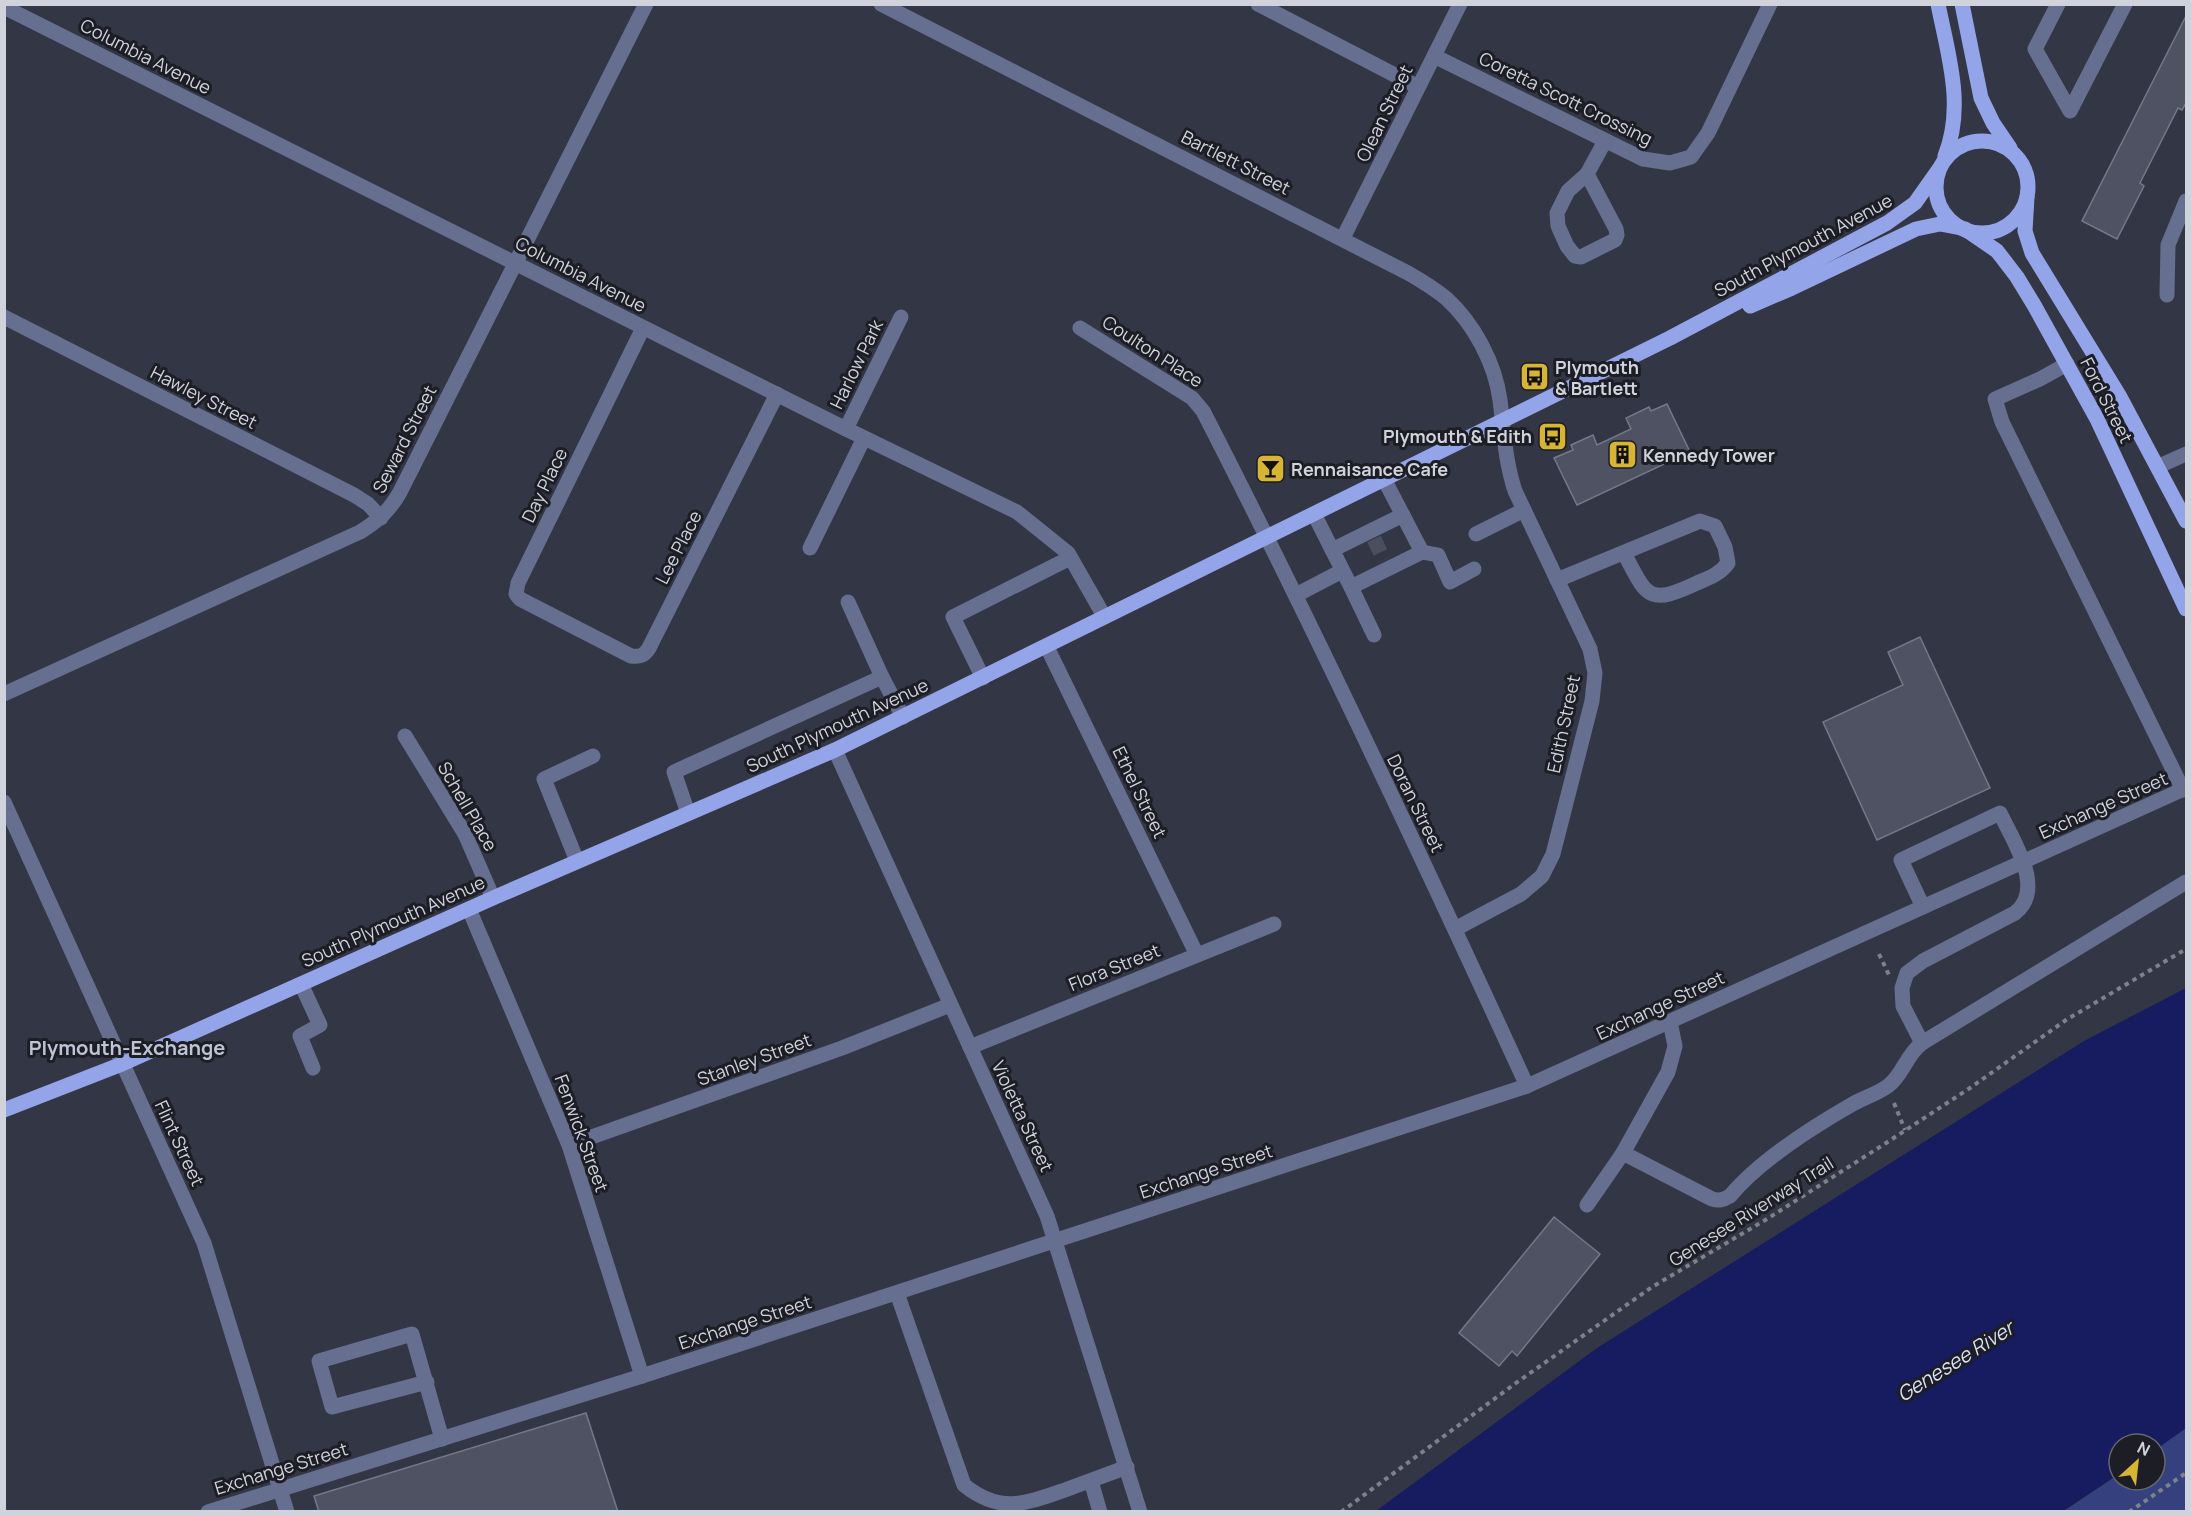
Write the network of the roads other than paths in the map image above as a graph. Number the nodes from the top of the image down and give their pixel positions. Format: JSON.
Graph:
{"nodes":[{"id":1,"x":646,"y":4,"type":"edge"},
{"id":2,"x":881,"y":4,"type":"edge"},
{"id":3,"x":1258,"y":4,"type":"edge"},
{"id":4,"x":1460,"y":4,"type":"edge"},
{"id":5,"x":1770,"y":4,"type":"edge"},
{"id":6,"x":1938,"y":4,"type":"edge"},
{"id":7,"x":1962,"y":4,"type":"edge"},
{"id":8,"x":2058,"y":4,"type":"edge"},
{"id":9,"x":2125,"y":4,"type":"edge"},
{"id":10,"x":4,"y":7,"type":"edge"},
{"id":11,"x":1434,"y":56,"type":"junction"},
{"id":12,"x":1418,"y":87,"type":"junction"},
{"id":13,"x":1605,"y":141,"type":"junction"},
{"id":14,"x":2019,"y":160,"type":"junction"},
{"id":15,"x":1940,"y":167,"type":"junction"},
{"id":16,"x":1587,"y":174,"type":"junction"},
{"id":17,"x":2027,"y":197,"type":"junction"},
{"id":18,"x":2187,"y":201,"type":"edge"},
{"id":19,"x":1963,"y":229,"type":"junction"},
{"id":20,"x":1343,"y":238,"type":"junction"},
{"id":21,"x":516,"y":263,"type":"junction"},
{"id":22,"x":2167,"y":295,"type":"dead end"},
{"id":23,"x":4,"y":317,"type":"edge"},
{"id":24,"x":901,"y":317,"type":"dead end"},
{"id":25,"x":643,"y":328,"type":"junction"},
{"id":26,"x":1080,"y":328,"type":"dead end"},
{"id":27,"x":1670,"y":338,"type":"junction"},
{"id":28,"x":2067,"y":364,"type":"junction"},
{"id":29,"x":777,"y":394,"type":"junction"},
{"id":30,"x":1501,"y":421,"type":"junction"},
{"id":31,"x":846,"y":429,"type":"junction"},
{"id":32,"x":864,"y":438,"type":"junction"},
{"id":33,"x":2187,"y":454,"type":"edge"},
{"id":34,"x":2159,"y":466,"type":"junction"},
{"id":35,"x":1384,"y":479,"type":"junction"},
{"id":36,"x":1524,"y":510,"type":"junction"},
{"id":37,"x":1314,"y":514,"type":"junction"},
{"id":38,"x":1403,"y":515,"type":"junction"},
{"id":39,"x":381,"y":518,"type":"junction"},
{"id":40,"x":2187,"y":521,"type":"edge"},
{"id":41,"x":1476,"y":534,"type":"dead end"},
{"id":42,"x":1268,"y":537,"type":"junction"},
{"id":43,"x":810,"y":548,"type":"dead end"},
{"id":44,"x":1332,"y":550,"type":"junction"},
{"id":45,"x":1422,"y":552,"type":"junction"},
{"id":46,"x":1624,"y":553,"type":"junction"},
{"id":47,"x":1070,"y":558,"type":"junction"},
{"id":48,"x":1474,"y":569,"type":"dead end"},
{"id":49,"x":1342,"y":571,"type":"junction"},
{"id":50,"x":1557,"y":580,"type":"junction"},
{"id":51,"x":1351,"y":587,"type":"junction"},
{"id":52,"x":1296,"y":595,"type":"junction"},
{"id":53,"x":848,"y":602,"type":"dead end"},
{"id":54,"x":2187,"y":609,"type":"edge"},
{"id":55,"x":1104,"y":616,"type":"junction"},
{"id":56,"x":581,"y":630,"type":"joint"},
{"id":57,"x":1374,"y":635,"type":"dead end"},
{"id":58,"x":1047,"y":647,"type":"junction"},
{"id":59,"x":882,"y":677,"type":"junction"},
{"id":60,"x":983,"y":678,"type":"junction"},
{"id":61,"x":4,"y":694,"type":"edge"},
{"id":62,"x":903,"y":717,"type":"junction"},
{"id":63,"x":405,"y":736,"type":"dead end"},
{"id":64,"x":835,"y":750,"type":"junction"},
{"id":65,"x":594,"y":756,"type":"dead end"},
{"id":66,"x":2185,"y":789,"type":"edge"},
{"id":67,"x":4,"y":802,"type":"edge"},
{"id":68,"x":688,"y":813,"type":"junction"},
{"id":69,"x":577,"y":861,"type":"junction"},
{"id":70,"x":2022,"y":863,"type":"junction"},
{"id":71,"x":2187,"y":882,"type":"edge"},
{"id":72,"x":493,"y":898,"type":"junction"},
{"id":73,"x":1923,"y":907,"type":"junction"},
{"id":74,"x":469,"y":909,"type":"junction"},
{"id":75,"x":1274,"y":924,"type":"dead end"},
{"id":76,"x":1455,"y":929,"type":"junction"},
{"id":77,"x":1197,"y":955,"type":"junction"},
{"id":78,"x":301,"y":984,"type":"junction"},
{"id":79,"x":950,"y":1005,"type":"junction"},
{"id":80,"x":1670,"y":1022,"type":"junction"},
{"id":81,"x":1922,"y":1043,"type":"junction"},
{"id":82,"x":970,"y":1047,"type":"junction"},
{"id":83,"x":122,"y":1064,"type":"junction"},
{"id":84,"x":313,"y":1068,"type":"dead end"},
{"id":85,"x":1527,"y":1086,"type":"junction"},
{"id":86,"x":4,"y":1110,"type":"edge"},
{"id":87,"x":569,"y":1145,"type":"junction"},
{"id":88,"x":1623,"y":1153,"type":"junction"},
{"id":89,"x":1587,"y":1204,"type":"dead end"},
{"id":90,"x":1057,"y":1240,"type":"junction"},
{"id":91,"x":897,"y":1293,"type":"junction"},
{"id":92,"x":642,"y":1376,"type":"junction"},
{"id":93,"x":427,"y":1382,"type":"junction"},
{"id":94,"x":442,"y":1439,"type":"junction"},
{"id":95,"x":1127,"y":1467,"type":"junction"},
{"id":96,"x":1091,"y":1481,"type":"junction"},
{"id":97,"x":279,"y":1490,"type":"junction"},
{"id":98,"x":208,"y":1512,"type":"edge"},
{"id":99,"x":287,"y":1512,"type":"edge"},
{"id":100,"x":1100,"y":1512,"type":"edge"},
{"id":101,"x":1140,"y":1512,"type":"edge"}],
"edges":[{"from":1,"to":21,"type":"street","name":"Seward Street"},
{"from":2,"to":20,"type":"street","name":"Bartlett Street"},
{"from":3,"to":12,"type":"street"},
{"from":4,"to":11,"type":"street","name":"Olean Street"},
{"from":5,"to":13,"type":"street","name":"Coretta Scott Crossing"},
{"from":6,"to":15,"type":"main road"},
{"from":7,"to":14,"type":"main road"},
{"from":8,"to":9,"type":"street"},
{"from":10,"to":21,"type":"street","name":"Columbia Avenue"},
{"from":11,"to":12,"type":"street","name":"Olean Street"},
{"from":11,"to":13,"type":"street","name":"Coretta Scott Crossing"},
{"from":12,"to":20,"type":"street","name":"Olean Street"},
{"from":13,"to":16,"type":"street"},
{"from":14,"to":15,"type":"main road"},
{"from":14,"to":17,"type":"main road"},
{"from":15,"to":19,"type":"main road"},
{"from":15,"to":27,"type":"main road","name":"South Plymouth Avenue"},
{"from":16,"to":16,"type":"street"},
{"from":17,"to":19,"type":"main road"},
{"from":17,"to":34,"type":"main road","name":"Ford Street"},
{"from":18,"to":22,"type":"street"},
{"from":19,"to":27,"type":"main road","name":"South Plymouth Avenue"},
{"from":19,"to":28,"type":"main road","name":"Ford Street"},
{"from":20,"to":30,"type":"street","name":"Bartlett Street"},
{"from":21,"to":25,"type":"street","name":"Columbia Avenue"},
{"from":21,"to":39,"type":"street","name":"Seward Street"},
{"from":23,"to":39,"type":"street","name":"Hawley Street"},
{"from":24,"to":31,"type":"street","name":"Harlow Park"},
{"from":25,"to":29,"type":"street","name":"Columbia Avenue"},
{"from":25,"to":56,"type":"street","name":"Day Place"},
{"from":26,"to":42,"type":"street","name":"Coulton Place"},
{"from":27,"to":30,"type":"main road","name":"South Plymouth Avenue"},
{"from":28,"to":54,"type":"main road","name":"Ford Street"},
{"from":28,"to":66,"type":"street"},
{"from":29,"to":31,"type":"street","name":"Columbia Avenue"},
{"from":29,"to":56,"type":"street","name":"Lee Place"},
{"from":30,"to":35,"type":"main road","name":"South Plymouth Avenue"},
{"from":30,"to":36,"type":"street","name":"Edith Street"},
{"from":31,"to":32,"type":"street","name":"Columbia Avenue"},
{"from":32,"to":43,"type":"street"},
{"from":32,"to":47,"type":"street","name":"Columbia Avenue"},
{"from":33,"to":34,"type":"street"},
{"from":34,"to":40,"type":"main road","name":"Ford Street"},
{"from":35,"to":37,"type":"main road","name":"South Plymouth Avenue"},
{"from":35,"to":38,"type":"street"},
{"from":36,"to":41,"type":"street"},
{"from":36,"to":50,"type":"street","name":"Edith Street"},
{"from":37,"to":42,"type":"main road","name":"South Plymouth Avenue"},
{"from":37,"to":44,"type":"street"},
{"from":38,"to":44,"type":"street"},
{"from":38,"to":45,"type":"street"},
{"from":39,"to":61,"type":"street","name":"Seward Street"},
{"from":42,"to":52,"type":"street","name":"Doran Street"},
{"from":42,"to":55,"type":"main road","name":"South Plymouth Avenue"},
{"from":44,"to":49,"type":"street"},
{"from":45,"to":48,"type":"street"},
{"from":45,"to":51,"type":"street"},
{"from":46,"to":46,"type":"street"},
{"from":46,"to":50,"type":"street"},
{"from":47,"to":55,"type":"street","name":"Columbia Avenue"},
{"from":47,"to":60,"type":"street"},
{"from":49,"to":51,"type":"street"},
{"from":49,"to":52,"type":"street"},
{"from":50,"to":76,"type":"street","name":"Edith Street"},
{"from":51,"to":57,"type":"street"},
{"from":52,"to":76,"type":"street","name":"Doran Street"},
{"from":53,"to":59,"type":"street"},
{"from":55,"to":58,"type":"main road","name":"South Plymouth Avenue"},
{"from":58,"to":60,"type":"main road","name":"South Plymouth Avenue"},
{"from":58,"to":77,"type":"street","name":"Ethel Street"},
{"from":59,"to":62,"type":"street"},
{"from":59,"to":68,"type":"street"},
{"from":60,"to":62,"type":"main road","name":"South Plymouth Avenue"},
{"from":62,"to":64,"type":"main road","name":"South Plymouth Avenue"},
{"from":63,"to":72,"type":"street","name":"Schell Place"},
{"from":64,"to":68,"type":"main road","name":"South Plymouth Avenue"},
{"from":64,"to":79,"type":"street","name":"Violetta Street"},
{"from":65,"to":69,"type":"street"},
{"from":66,"to":70,"type":"street","name":"Exchange Street"},
{"from":67,"to":83,"type":"street","name":"Flint Street"},
{"from":68,"to":69,"type":"main road","name":"South Plymouth Avenue"},
{"from":69,"to":72,"type":"main road","name":"South Plymouth Avenue"},
{"from":70,"to":73,"type":"street","name":"Exchange Street"},
{"from":70,"to":73,"type":"street"},
{"from":70,"to":81,"type":"street"},
{"from":71,"to":81,"type":"street"},
{"from":72,"to":74,"type":"main road","name":"South Plymouth Avenue"},
{"from":73,"to":80,"type":"street","name":"Exchange Street"},
{"from":74,"to":78,"type":"main road","name":"South Plymouth Avenue"},
{"from":74,"to":87,"type":"street","name":"Fenwick Street"},
{"from":75,"to":77,"type":"street","name":"Flora Street"},
{"from":76,"to":85,"type":"street","name":"Doran Street"},
{"from":77,"to":82,"type":"street","name":"Flora Street"},
{"from":78,"to":83,"type":"main road","name":"South Plymouth Avenue"},
{"from":78,"to":84,"type":"street"},
{"from":79,"to":82,"type":"street","name":"Violetta Street"},
{"from":79,"to":87,"type":"street","name":"Stanley Street"},
{"from":80,"to":85,"type":"street","name":"Exchange Street"},
{"from":80,"to":88,"type":"street"},
{"from":81,"to":88,"type":"street"},
{"from":82,"to":90,"type":"street","name":"Violetta Street"},
{"from":83,"to":86,"type":"main road","name":"South Plymouth Avenue"},
{"from":83,"to":97,"type":"street","name":"Flint Street"},
{"from":85,"to":90,"type":"street","name":"Exchange Street"},
{"from":87,"to":92,"type":"street","name":"Fenwick Street"},
{"from":88,"to":89,"type":"street"},
{"from":90,"to":91,"type":"street","name":"Exchange Street"},
{"from":90,"to":95,"type":"street","name":"Violetta Street"},
{"from":91,"to":92,"type":"street","name":"Exchange Street"},
{"from":91,"to":96,"type":"street"},
{"from":92,"to":94,"type":"street","name":"Exchange Street"},
{"from":93,"to":93,"type":"street"},
{"from":93,"to":94,"type":"street"},
{"from":94,"to":97,"type":"street","name":"Exchange Street"},
{"from":95,"to":96,"type":"street"},
{"from":95,"to":101,"type":"street","name":"Violetta Street"},
{"from":96,"to":100,"type":"street"},
{"from":97,"to":98,"type":"street","name":"Exchange Street"},
{"from":97,"to":99,"type":"street","name":"Flint Street"}]}
